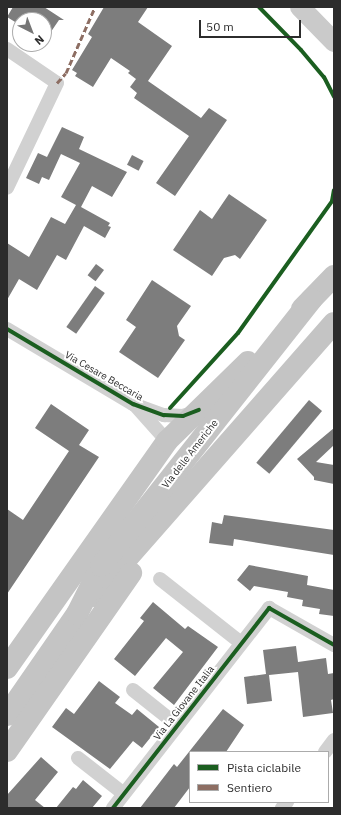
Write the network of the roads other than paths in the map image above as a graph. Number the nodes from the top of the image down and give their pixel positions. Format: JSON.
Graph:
{"nodes":[{"id":1,"x":300,"y":7,"type":"edge"},
{"id":2,"x":306,"y":7,"type":"edge"},
{"id":3,"x":334,"y":29,"type":"edge"},
{"id":4,"x":334,"y":42,"type":"edge"},
{"id":5,"x":7,"y":48,"type":"edge"},
{"id":6,"x":7,"y":188,"type":"edge"},
{"id":7,"x":334,"y":276,"type":"edge"},
{"id":8,"x":312,"y":299,"type":"junction"},
{"id":9,"x":334,"y":323,"type":"edge"},
{"id":10,"x":7,"y":329,"type":"edge"},
{"id":11,"x":133,"y":404,"type":"junction"},
{"id":12,"x":199,"y":410,"type":"junction"},
{"id":13,"x":167,"y":441,"type":"junction"},
{"id":14,"x":192,"y":486,"type":"junction"},
{"id":15,"x":155,"y":498,"type":"junction"},
{"id":16,"x":160,"y":579,"type":"dead end"},
{"id":17,"x":77,"y":614,"type":"junction"},
{"id":18,"x":241,"y":643,"type":"junction"},
{"id":19,"x":334,"y":645,"type":"edge"},
{"id":20,"x":7,"y":668,"type":"edge"},
{"id":21,"x":133,"y":690,"type":"dead end"},
{"id":22,"x":7,"y":715,"type":"edge"},
{"id":23,"x":177,"y":725,"type":"junction"},
{"id":24,"x":334,"y":740,"type":"edge"},
{"id":25,"x":7,"y":751,"type":"edge"},
{"id":26,"x":326,"y":751,"type":"edge"},
{"id":27,"x":78,"y":758,"type":"dead end"},
{"id":28,"x":124,"y":794,"type":"junction"},
{"id":29,"x":113,"y":808,"type":"edge"}],
"edges":[{"from":1,"to":4,"type":"main road"},
{"from":2,"to":3,"type":"main road"},
{"from":5,"to":6,"type":"street"},
{"from":7,"to":8,"type":"main road"},
{"from":8,"to":12,"type":"main road"},
{"from":8,"to":15,"type":"main road","name":"Via delle Americhe"},
{"from":9,"to":14,"type":"main road","name":"Via delle Americhe"},
{"from":10,"to":11,"type":"street","name":"Via Cesare Beccaria"},
{"from":11,"to":12,"type":"street","name":"Via Cesare Beccaria"},
{"from":11,"to":13,"type":"street","name":"Via Cesare Beccaria"},
{"from":12,"to":13,"type":"main road"},
{"from":13,"to":15,"type":"main road"},
{"from":13,"to":20,"type":"main road"},
{"from":14,"to":17,"type":"main road","name":"Via delle Americhe"},
{"from":14,"to":25,"type":"main road"},
{"from":15,"to":17,"type":"main road","name":"Via delle Americhe"},
{"from":16,"to":18,"type":"street"},
{"from":17,"to":22,"type":"main road","name":"Via delle Americhe"},
{"from":18,"to":19,"type":"street","name":"Via La Giovane Italia"},
{"from":18,"to":23,"type":"street","name":"Via La Giovane Italia"},
{"from":21,"to":23,"type":"street"},
{"from":23,"to":28,"type":"street","name":"Via La Giovane Italia"},
{"from":24,"to":26,"type":"street"},
{"from":27,"to":28,"type":"street"},
{"from":28,"to":29,"type":"street","name":"Via La Giovane Italia"}]}
